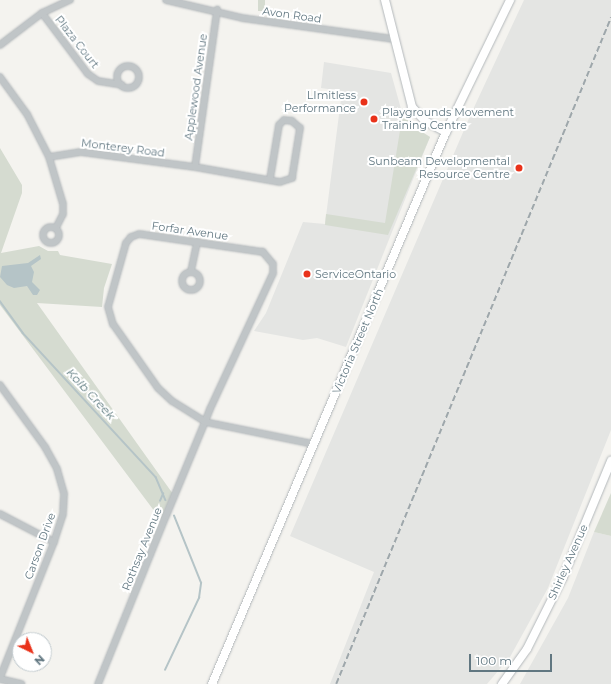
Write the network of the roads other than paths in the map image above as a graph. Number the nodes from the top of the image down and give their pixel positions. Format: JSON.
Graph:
{"nodes":[{"id":1,"x":70,"y":0,"type":"edge"},
{"id":2,"x":166,"y":0,"type":"edge"},
{"id":3,"x":385,"y":0,"type":"edge"},
{"id":4,"x":510,"y":0,"type":"edge"},
{"id":5,"x":217,"y":10,"type":"junction"},
{"id":6,"x":42,"y":13,"type":"junction"},
{"id":7,"x":394,"y":39,"type":"junction"},
{"id":8,"x":0,"y":45,"type":"edge"},
{"id":9,"x":0,"y":77,"type":"edge"},
{"id":10,"x":122,"y":85,"type":"dead end"},
{"id":11,"x":446,"y":132,"type":"junction"},
{"id":12,"x":50,"y":157,"type":"junction"},
{"id":13,"x":195,"y":167,"type":"junction"},
{"id":14,"x":270,"y":179,"type":"junction"},
{"id":15,"x":56,"y":228,"type":"dead end"},
{"id":16,"x":197,"y":242,"type":"junction"},
{"id":17,"x":191,"y":271,"type":"dead end"},
{"id":18,"x":0,"y":385,"type":"edge"},
{"id":19,"x":205,"y":422,"type":"junction"},
{"id":20,"x":313,"y":444,"type":"junction"},
{"id":21,"x":611,"y":461,"type":"edge"},
{"id":22,"x":0,"y":514,"type":"edge"},
{"id":23,"x":54,"y":542,"type":"junction"},
{"id":24,"x":0,"y":678,"type":"edge"},
{"id":25,"x":21,"y":684,"type":"edge"},
{"id":26,"x":98,"y":684,"type":"edge"},
{"id":27,"x":212,"y":684,"type":"edge"},
{"id":28,"x":502,"y":684,"type":"edge"}],
"edges":[{"from":1,"to":6,"type":"street"},
{"from":2,"to":5,"type":"street","name":"Avon Road"},
{"from":3,"to":7,"type":"main road"},
{"from":4,"to":11,"type":"main road","name":"Victoria Street North"},
{"from":5,"to":7,"type":"street","name":"Avon Road"},
{"from":5,"to":13,"type":"street","name":"Applewood Avenue"},
{"from":6,"to":8,"type":"street"},
{"from":6,"to":10,"type":"street","name":"Plaza Court"},
{"from":7,"to":11,"type":"main road"},
{"from":9,"to":12,"type":"street"},
{"from":11,"to":20,"type":"main road","name":"Victoria Street North"},
{"from":12,"to":13,"type":"street","name":"Monterey Road"},
{"from":12,"to":15,"type":"street"},
{"from":13,"to":14,"type":"street","name":"Monterey Road"},
{"from":14,"to":14,"type":"street","name":"Monterey Road"},
{"from":16,"to":17,"type":"street"},
{"from":16,"to":19,"type":"street","name":"Forfar Avenue"},
{"from":16,"to":19,"type":"street","name":"Forfar Avenue"},
{"from":18,"to":23,"type":"street","name":"Carson Drive"},
{"from":19,"to":20,"type":"street","name":"Forfar Avenue"},
{"from":19,"to":26,"type":"street","name":"Rothsay Avenue"},
{"from":20,"to":27,"type":"main road","name":"Victoria Street North"},
{"from":21,"to":28,"type":"main road","name":"Shirley Avenue"},
{"from":22,"to":23,"type":"street"},
{"from":23,"to":24,"type":"street","name":"Carson Drive"},
{"from":24,"to":25,"type":"street"}]}
